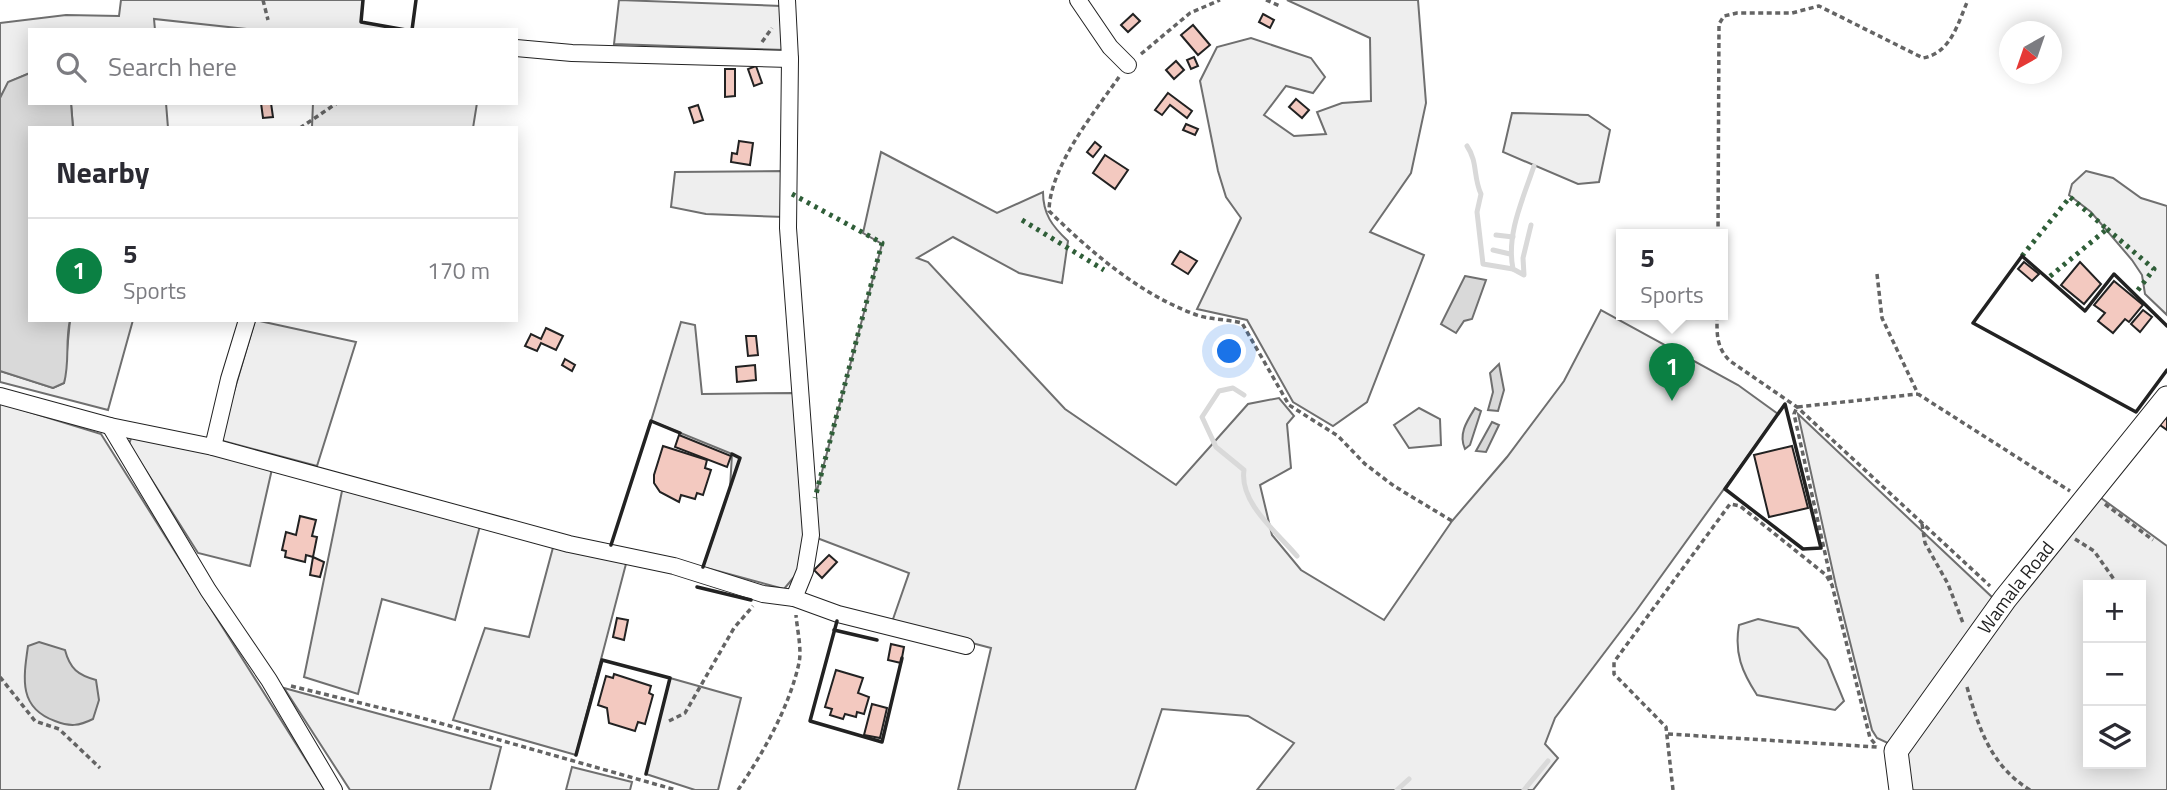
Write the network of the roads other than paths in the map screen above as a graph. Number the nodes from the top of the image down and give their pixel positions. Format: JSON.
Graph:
{"nodes":[{"id":1,"x":1078,"y":0,"type":"edge"},
{"id":2,"x":787,"y":3,"type":"edge"},
{"id":3,"x":518,"y":48,"type":"edge"},
{"id":4,"x":790,"y":59,"type":"junction"},
{"id":5,"x":1128,"y":65,"type":"road end"},
{"id":6,"x":246,"y":322,"type":"edge"},
{"id":7,"x":0,"y":396,"type":"edge"},
{"id":8,"x":2167,"y":398,"type":"edge"},
{"id":9,"x":110,"y":426,"type":"junction"},
{"id":10,"x":214,"y":447,"type":"junction"},
{"id":11,"x":794,"y":598,"type":"junction"},
{"id":12,"x":966,"y":646,"type":"dead end"},
{"id":13,"x":334,"y":790,"type":"edge"},
{"id":14,"x":1901,"y":790,"type":"edge"}],
"edges":[{"from":1,"to":5,"type":"street"},
{"from":2,"to":4,"type":"street"},
{"from":3,"to":4,"type":"street"},
{"from":4,"to":11,"type":"street"},
{"from":6,"to":10,"type":"street"},
{"from":7,"to":9,"type":"street"},
{"from":8,"to":14,"type":"street","name":"Wamala Road"},
{"from":9,"to":10,"type":"street"},
{"from":9,"to":13,"type":"street"},
{"from":10,"to":11,"type":"street"},
{"from":11,"to":12,"type":"street"}]}
